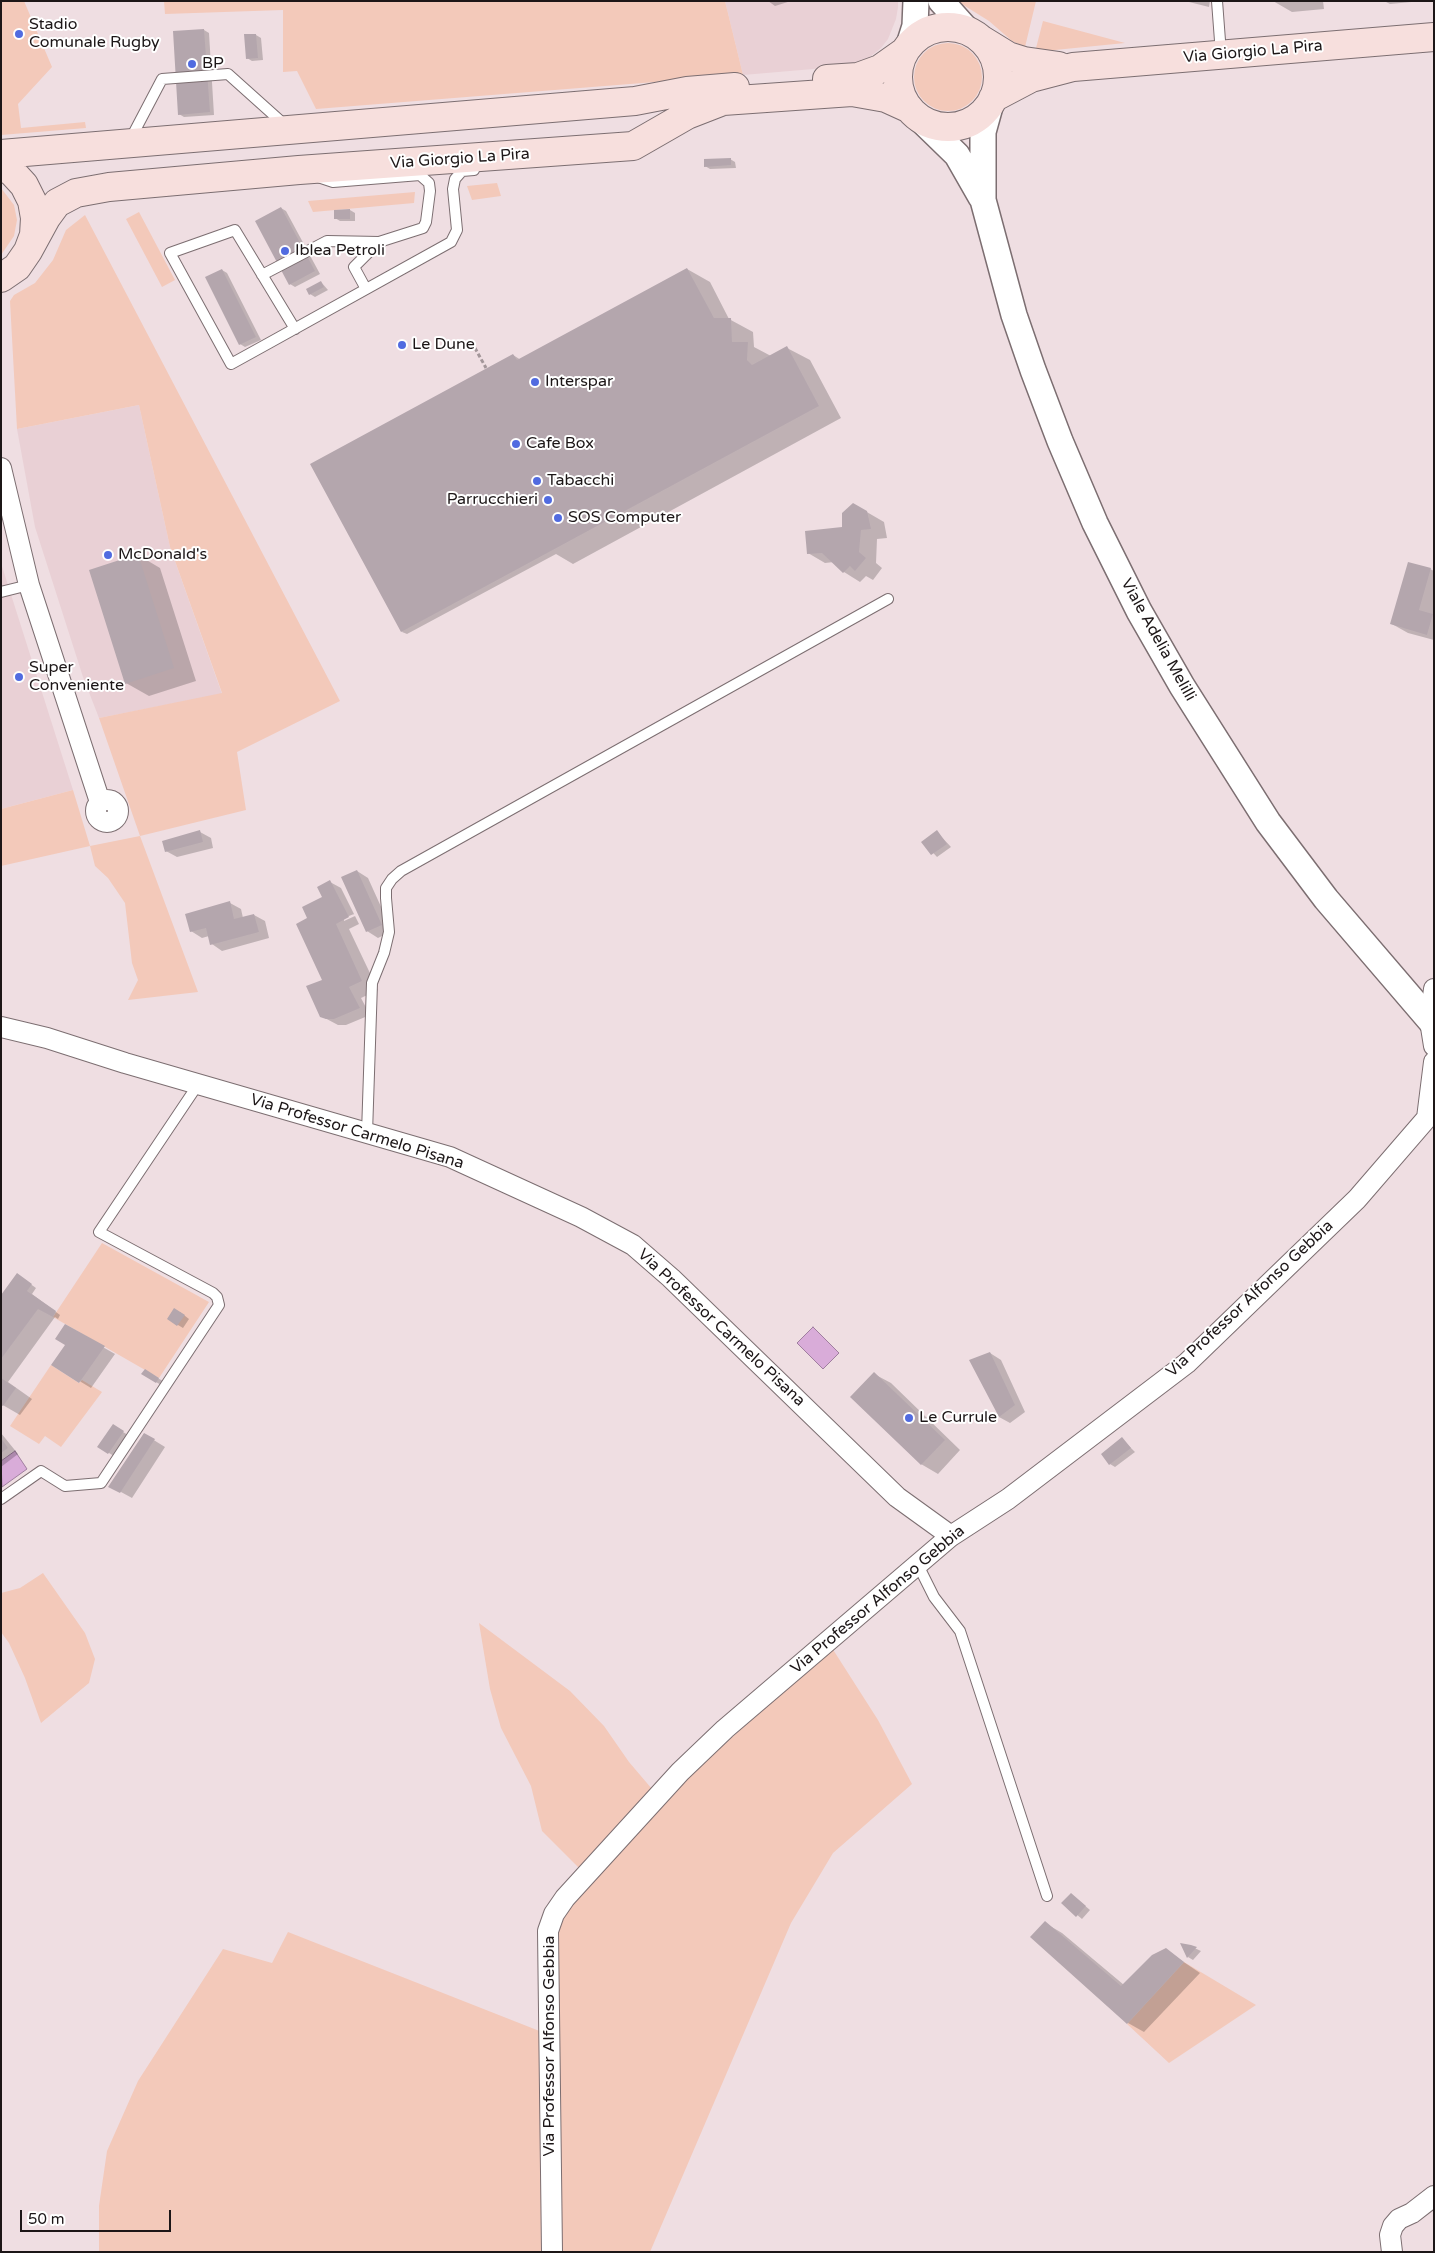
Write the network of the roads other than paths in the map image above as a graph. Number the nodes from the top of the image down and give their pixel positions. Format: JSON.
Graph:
{"nodes":[{"id":1,"x":916,"y":1,"type":"edge"},
{"id":2,"x":941,"y":1,"type":"edge"},
{"id":3,"x":1217,"y":1,"type":"edge"},
{"id":4,"x":973,"y":34,"type":"junction"},
{"id":5,"x":1434,"y":37,"type":"edge"},
{"id":6,"x":907,"y":49,"type":"junction"},
{"id":7,"x":1221,"y":55,"type":"junction"},
{"id":8,"x":1073,"y":67,"type":"junction"},
{"id":9,"x":992,"y":101,"type":"junction"},
{"id":10,"x":914,"y":114,"type":"junction"},
{"id":11,"x":290,"y":130,"type":"junction"},
{"id":12,"x":127,"y":144,"type":"junction"},
{"id":13,"x":615,"y":148,"type":"junction"},
{"id":14,"x":1,"y":154,"type":"edge"},
{"id":15,"x":555,"y":163,"type":"dead end"},
{"id":16,"x":1,"y":164,"type":"edge"},
{"id":17,"x":299,"y":170,"type":"junction"},
{"id":18,"x":481,"y":170,"type":"dead end"},
{"id":19,"x":983,"y":200,"type":"junction"},
{"id":20,"x":379,"y":242,"type":"junction"},
{"id":21,"x":11,"y":271,"type":"edge"},
{"id":22,"x":262,"y":275,"type":"junction"},
{"id":23,"x":366,"y":289,"type":"junction"},
{"id":24,"x":295,"y":329,"type":"junction"},
{"id":25,"x":1,"y":468,"type":"edge"},
{"id":26,"x":30,"y":584,"type":"junction"},
{"id":27,"x":1,"y":592,"type":"edge"},
{"id":28,"x":888,"y":599,"type":"dead end"},
{"id":29,"x":100,"y":802,"type":"dead end"},
{"id":30,"x":1434,"y":989,"type":"edge"},
{"id":31,"x":1432,"y":1023,"type":"edge"},
{"id":32,"x":1,"y":1027,"type":"edge"},
{"id":33,"x":1434,"y":1046,"type":"edge"},
{"id":34,"x":1434,"y":1062,"type":"edge"},
{"id":35,"x":199,"y":1083,"type":"junction"},
{"id":36,"x":367,"y":1134,"type":"junction"},
{"id":37,"x":1,"y":1499,"type":"edge"},
{"id":38,"x":951,"y":1536,"type":"junction"},
{"id":39,"x":918,"y":1565,"type":"junction"},
{"id":40,"x":1047,"y":1896,"type":"dead end"},
{"id":41,"x":1434,"y":2196,"type":"edge"},
{"id":42,"x":1412,"y":2213,"type":"junction"},
{"id":43,"x":1434,"y":2218,"type":"edge"},
{"id":44,"x":552,"y":2252,"type":"edge"},
{"id":45,"x":1392,"y":2252,"type":"edge"}],
"edges":[{"from":1,"to":6,"type":"street"},
{"from":2,"to":4,"type":"street"},
{"from":3,"to":7,"type":"lane"},
{"from":4,"to":6,"type":"main road"},
{"from":4,"to":8,"type":"main road"},
{"from":4,"to":9,"type":"main road"},
{"from":5,"to":7,"type":"main road","name":"Via Giorgio La Pira"},
{"from":6,"to":10,"type":"main road"},
{"from":6,"to":11,"type":"main road"},
{"from":7,"to":8,"type":"main road","name":"Via Giorgio La Pira"},
{"from":8,"to":9,"type":"main road"},
{"from":9,"to":10,"type":"main road"},
{"from":9,"to":19,"type":"street"},
{"from":10,"to":13,"type":"main road","name":"Via Giorgio La Pira"},
{"from":10,"to":19,"type":"street"},
{"from":11,"to":12,"type":"main road"},
{"from":11,"to":12,"type":"lane"},
{"from":12,"to":14,"type":"main road"},
{"from":13,"to":15,"type":"lane"},
{"from":13,"to":17,"type":"main road","name":"Via Giorgio La Pira"},
{"from":16,"to":21,"type":"main road"},
{"from":17,"to":20,"type":"lane"},
{"from":17,"to":21,"type":"main road","name":"Via Giorgio La Pira"},
{"from":18,"to":23,"type":"lane"},
{"from":19,"to":31,"type":"street","name":"Viale Adelia Melilli"},
{"from":20,"to":22,"type":"lane"},
{"from":20,"to":23,"type":"lane"},
{"from":22,"to":24,"type":"lane"},
{"from":22,"to":24,"type":"lane"},
{"from":23,"to":24,"type":"lane"},
{"from":25,"to":26,"type":"street"},
{"from":26,"to":27,"type":"lane"},
{"from":26,"to":29,"type":"street"},
{"from":28,"to":36,"type":"lane"},
{"from":30,"to":31,"type":"street"},
{"from":31,"to":33,"type":"street"},
{"from":32,"to":35,"type":"street","name":"Via Professor Carmelo Pisana"},
{"from":34,"to":38,"type":"street","name":"Via Professor Alfonso Gebbia"},
{"from":35,"to":36,"type":"street","name":"Via Professor Carmelo Pisana"},
{"from":35,"to":37,"type":"lane"},
{"from":36,"to":38,"type":"street","name":"Via Professor Carmelo Pisana"},
{"from":38,"to":39,"type":"street","name":"Via Professor Alfonso Gebbia"},
{"from":39,"to":40,"type":"lane"},
{"from":39,"to":44,"type":"street","name":"Via Professor Alfonso Gebbia"},
{"from":41,"to":42,"type":"street"},
{"from":42,"to":43,"type":"street"},
{"from":42,"to":45,"type":"street"}]}
